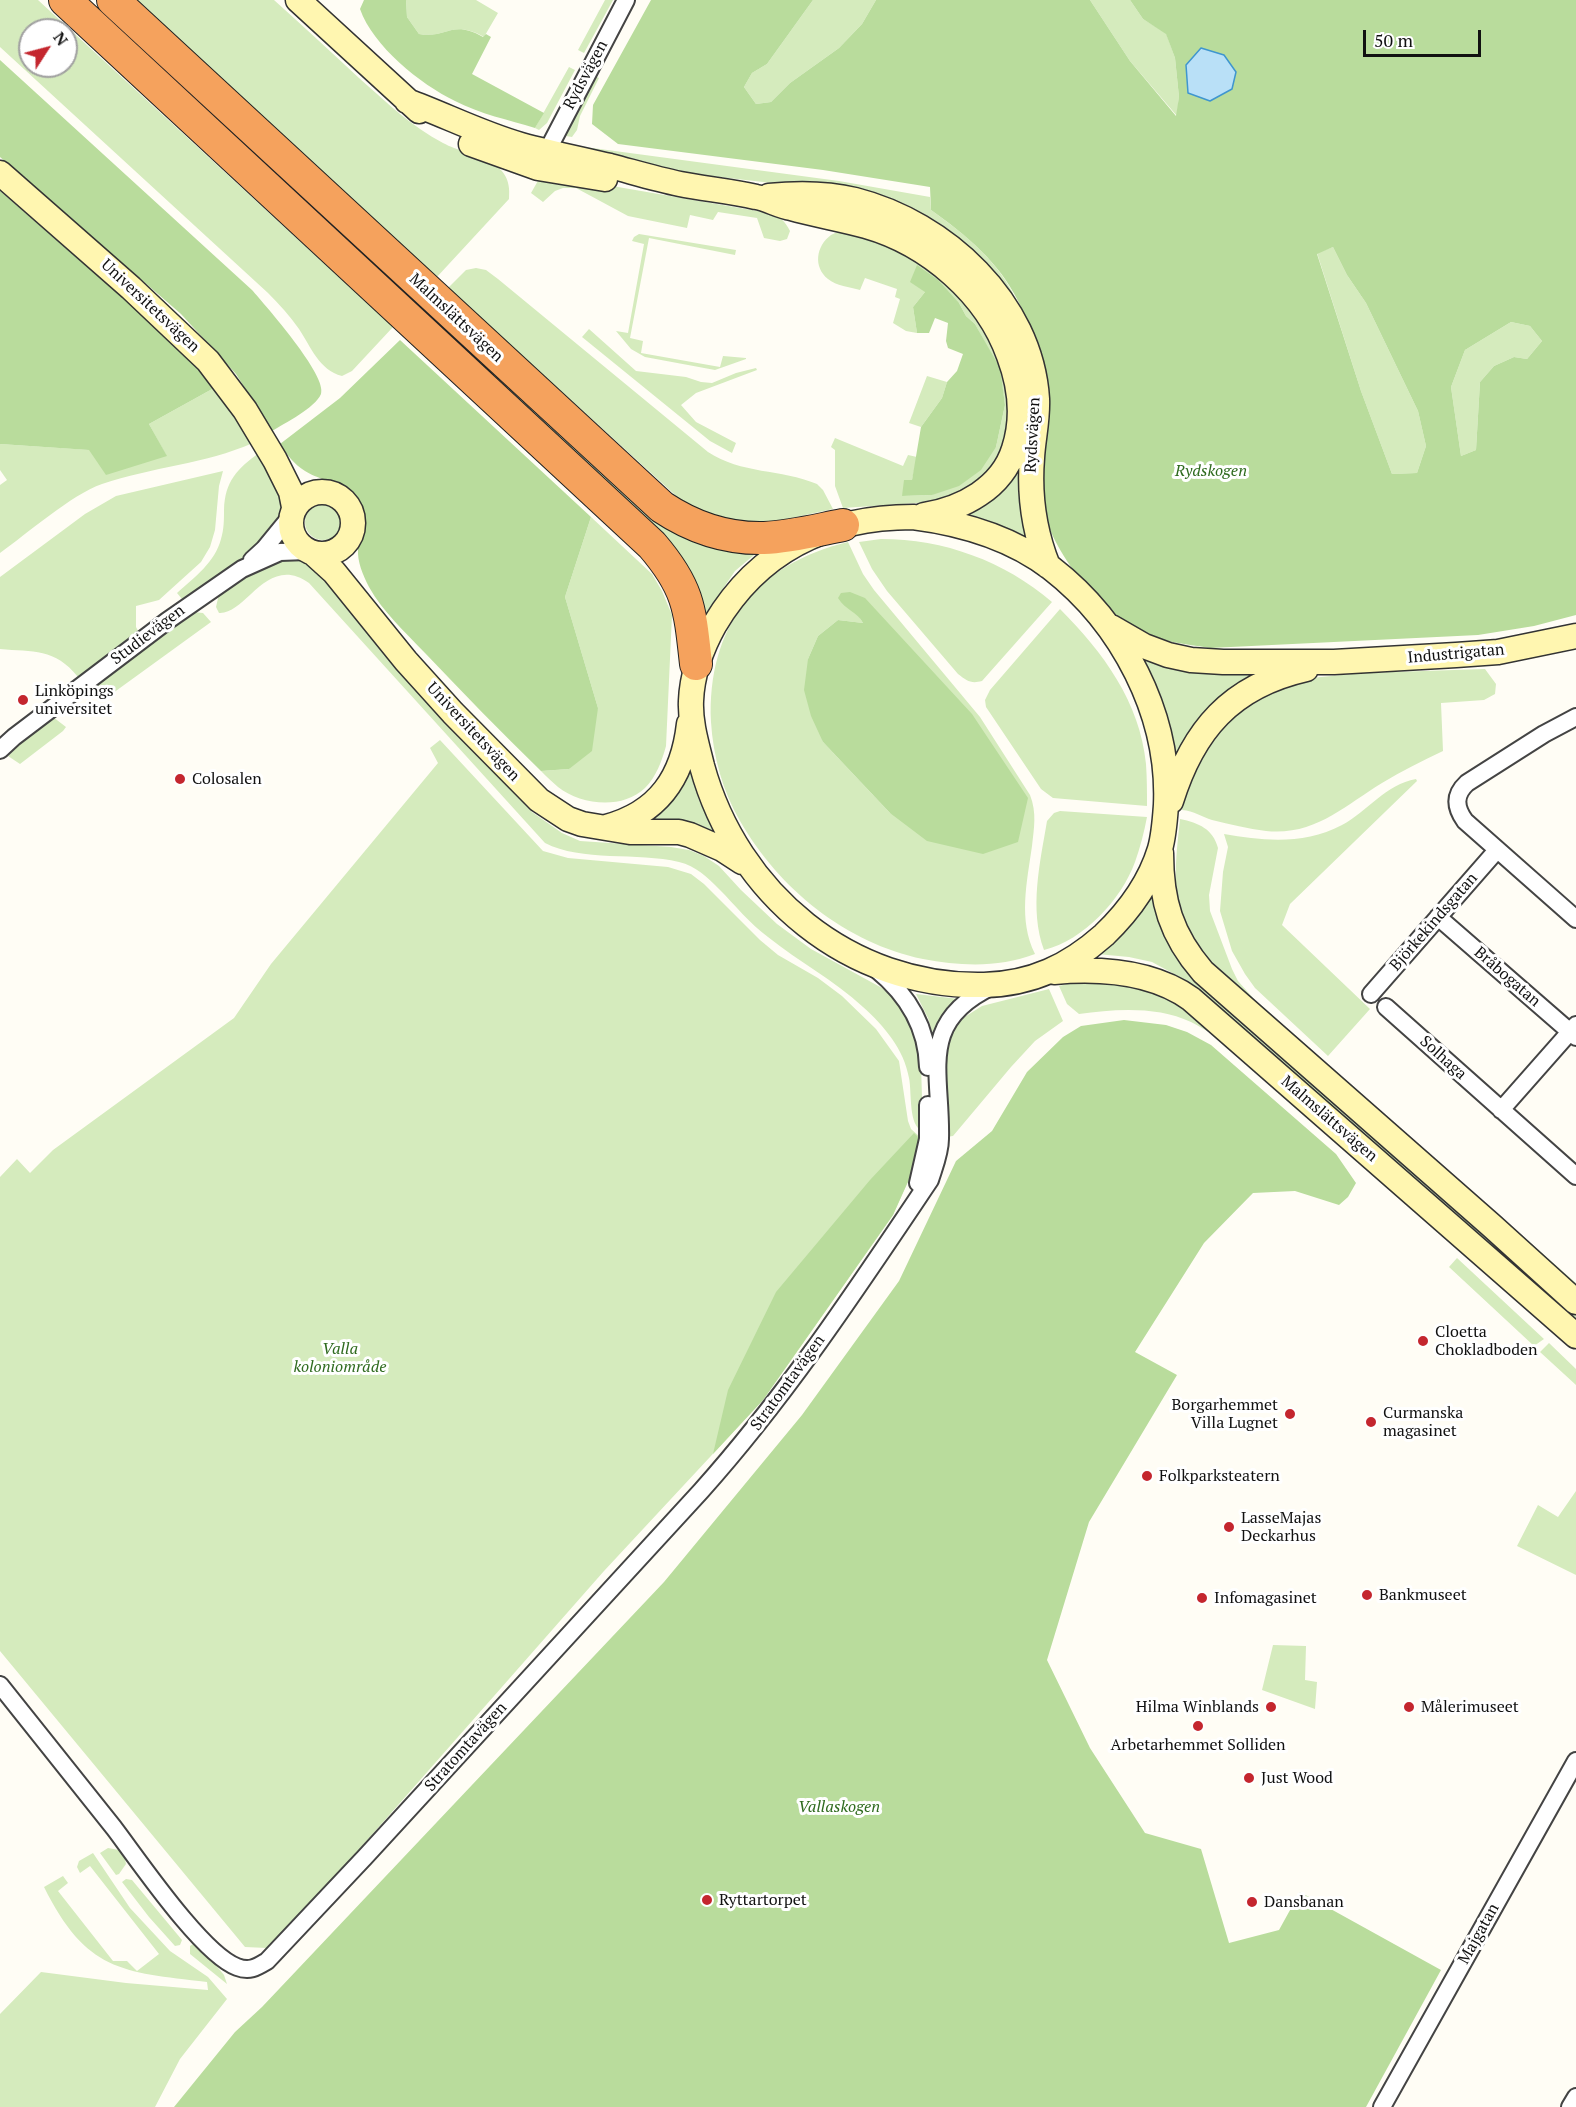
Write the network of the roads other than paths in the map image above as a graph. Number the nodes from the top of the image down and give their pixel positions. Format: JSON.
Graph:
{"nodes":[{"id":1,"x":65,"y":0,"type":"edge"},
{"id":2,"x":113,"y":0,"type":"edge"},
{"id":3,"x":298,"y":0,"type":"edge"},
{"id":4,"x":626,"y":0,"type":"edge"},
{"id":5,"x":542,"y":159,"type":"junction"},
{"id":6,"x":0,"y":173,"type":"edge"},
{"id":7,"x":758,"y":197,"type":"junction"},
{"id":8,"x":275,"y":460,"type":"junction"},
{"id":9,"x":326,"y":491,"type":"junction"},
{"id":10,"x":293,"y":512,"type":"junction"},
{"id":11,"x":913,"y":517,"type":"junction"},
{"id":12,"x":843,"y":525,"type":"junction"},
{"id":13,"x":351,"y":535,"type":"junction"},
{"id":14,"x":311,"y":552,"type":"junction"},
{"id":15,"x":1048,"y":566,"type":"junction"},
{"id":16,"x":242,"y":569,"type":"junction"},
{"id":17,"x":365,"y":608,"type":"junction"},
{"id":18,"x":1105,"y":624,"type":"junction"},
{"id":19,"x":1576,"y":636,"type":"edge"},
{"id":20,"x":1334,"y":662,"type":"junction"},
{"id":21,"x":696,"y":664,"type":"junction"},
{"id":22,"x":691,"y":703,"type":"junction"},
{"id":23,"x":1576,"y":717,"type":"edge"},
{"id":24,"x":0,"y":750,"type":"edge"},
{"id":25,"x":1165,"y":820,"type":"junction"},
{"id":26,"x":601,"y":828,"type":"junction"},
{"id":27,"x":1162,"y":844,"type":"junction"},
{"id":28,"x":1497,"y":850,"type":"junction"},
{"id":29,"x":749,"y":867,"type":"junction"},
{"id":30,"x":1438,"y":917,"type":"junction"},
{"id":31,"x":1576,"y":919,"type":"edge"},
{"id":32,"x":867,"y":962,"type":"junction"},
{"id":33,"x":1052,"y":972,"type":"junction"},
{"id":34,"x":997,"y":984,"type":"junction"},
{"id":35,"x":1371,"y":994,"type":"dead end"},
{"id":36,"x":1386,"y":1007,"type":"dead end"},
{"id":37,"x":1574,"y":1031,"type":"edge"},
{"id":38,"x":1501,"y":1110,"type":"junction"},
{"id":39,"x":1576,"y":1176,"type":"edge"},
{"id":40,"x":908,"y":1212,"type":"junction"},
{"id":41,"x":1576,"y":1302,"type":"edge"},
{"id":42,"x":1576,"y":1336,"type":"edge"},
{"id":43,"x":0,"y":1684,"type":"edge"},
{"id":44,"x":1576,"y":1761,"type":"edge"},
{"id":45,"x":1576,"y":2097,"type":"edge"},
{"id":46,"x":1382,"y":2107,"type":"edge"},
{"id":47,"x":1570,"y":2107,"type":"edge"}],
"edges":[{"from":1,"to":21,"type":"highway","name":"Malmslättsvägen"},
{"from":2,"to":12,"type":"highway","name":"Malmslättsvägen"},
{"from":3,"to":5,"type":"main road","name":"Rydsvägen"},
{"from":4,"to":5,"type":"street","name":"Rydsvägen"},
{"from":5,"to":7,"type":"main road","name":"Rydsvägen"},
{"from":6,"to":8,"type":"main road","name":"Universitetsvägen"},
{"from":7,"to":11,"type":"main road","name":"Rydsvägen"},
{"from":7,"to":15,"type":"main road","name":"Rydsvägen"},
{"from":8,"to":9,"type":"main road","name":"Universitetsvägen"},
{"from":8,"to":10,"type":"main road","name":"Universitetsvägen"},
{"from":9,"to":10,"type":"main road"},
{"from":9,"to":13,"type":"main road"},
{"from":10,"to":14,"type":"main road"},
{"from":10,"to":16,"type":"street","name":"Studievägen"},
{"from":11,"to":12,"type":"main road"},
{"from":11,"to":15,"type":"main road"},
{"from":12,"to":21,"type":"main road"},
{"from":13,"to":14,"type":"main road"},
{"from":13,"to":17,"type":"main road","name":"Universitetsvägen"},
{"from":14,"to":16,"type":"street","name":"Studievägen"},
{"from":14,"to":17,"type":"main road","name":"Universitetsvägen"},
{"from":15,"to":18,"type":"main road"},
{"from":16,"to":24,"type":"street","name":"Studievägen"},
{"from":17,"to":26,"type":"main road","name":"Universitetsvägen"},
{"from":18,"to":20,"type":"main road","name":"Industrigatan"},
{"from":18,"to":25,"type":"main road"},
{"from":19,"to":20,"type":"main road","name":"Industrigatan"},
{"from":20,"to":25,"type":"main road","name":"Industrigatan"},
{"from":21,"to":22,"type":"main road"},
{"from":22,"to":26,"type":"main road"},
{"from":22,"to":29,"type":"main road"},
{"from":23,"to":28,"type":"street"},
{"from":25,"to":27,"type":"main road"},
{"from":26,"to":29,"type":"main road","name":"Universitetsvägen"},
{"from":27,"to":33,"type":"main road"},
{"from":27,"to":41,"type":"main road","name":"Malmslättsvägen"},
{"from":28,"to":30,"type":"street","name":"Björkekindsgatan"},
{"from":28,"to":31,"type":"street"},
{"from":29,"to":32,"type":"main road"},
{"from":30,"to":35,"type":"street","name":"Björkekindsgatan"},
{"from":30,"to":37,"type":"street","name":"Bråbogatan"},
{"from":32,"to":34,"type":"main road"},
{"from":32,"to":40,"type":"street","name":"Stratomtavägen"},
{"from":33,"to":34,"type":"main road"},
{"from":33,"to":42,"type":"main road","name":"Malmslättsvägen"},
{"from":34,"to":40,"type":"street","name":"Stratomtavägen"},
{"from":36,"to":38,"type":"street","name":"Solhaga"},
{"from":37,"to":38,"type":"street"},
{"from":38,"to":39,"type":"street","name":"Solhaga"},
{"from":40,"to":43,"type":"street","name":"Stratomtavägen"},
{"from":44,"to":46,"type":"street","name":"Majgatan"},
{"from":45,"to":47,"type":"street"}]}
